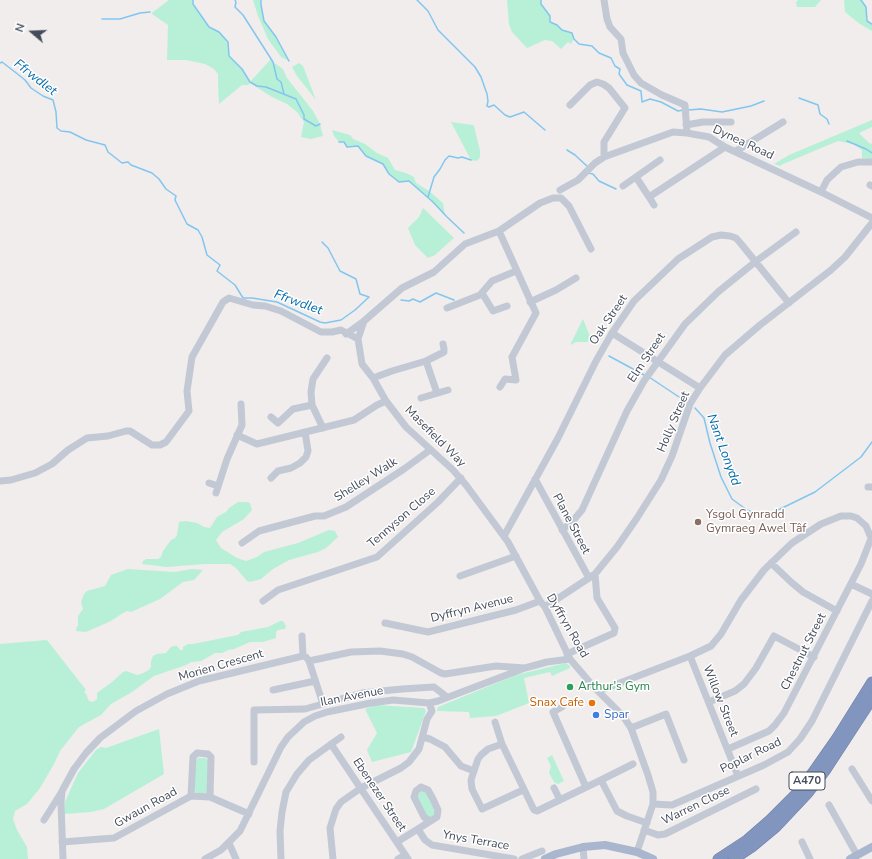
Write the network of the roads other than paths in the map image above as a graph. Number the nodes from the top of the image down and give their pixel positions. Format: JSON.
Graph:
{"nodes":[{"id":1,"x":604,"y":0,"type":"edge"},
{"id":2,"x":570,"y":105,"type":"dead end"},
{"id":3,"x":731,"y":122,"type":"dead end"},
{"id":4,"x":783,"y":122,"type":"dead end"},
{"id":5,"x":686,"y":125,"type":"junction"},
{"id":6,"x":687,"y":133,"type":"junction"},
{"id":7,"x":725,"y":147,"type":"junction"},
{"id":8,"x":736,"y":151,"type":"junction"},
{"id":9,"x":604,"y":157,"type":"junction"},
{"id":10,"x":660,"y":160,"type":"dead end"},
{"id":11,"x":872,"y":162,"type":"edge"},
{"id":12,"x":636,"y":177,"type":"junction"},
{"id":13,"x":623,"y":186,"type":"dead end"},
{"id":14,"x":560,"y":190,"type":"dead end"},
{"id":15,"x":821,"y":192,"type":"junction"},
{"id":16,"x":649,"y":197,"type":"junction"},
{"id":17,"x":654,"y":205,"type":"dead end"},
{"id":18,"x":872,"y":218,"type":"edge"},
{"id":19,"x":872,"y":223,"type":"edge"},
{"id":20,"x":498,"y":231,"type":"junction"},
{"id":21,"x":796,"y":232,"type":"dead end"},
{"id":22,"x":591,"y":249,"type":"dead end"},
{"id":23,"x":755,"y":262,"type":"junction"},
{"id":24,"x":516,"y":271,"type":"junction"},
{"id":25,"x":576,"y":278,"type":"dead end"},
{"id":26,"x":482,"y":293,"type":"junction"},
{"id":27,"x":530,"y":302,"type":"junction"},
{"id":28,"x":788,"y":303,"type":"junction"},
{"id":29,"x":507,"y":306,"type":"dead end"},
{"id":30,"x":447,"y":308,"type":"dead end"},
{"id":31,"x":364,"y":321,"type":"junction"},
{"id":32,"x":612,"y":333,"type":"junction"},
{"id":33,"x":346,"y":334,"type":"junction"},
{"id":34,"x":358,"y":339,"type":"junction"},
{"id":35,"x":443,"y":344,"type":"dead end"},
{"id":36,"x":324,"y":360,"type":"dead end"},
{"id":37,"x":426,"y":361,"type":"junction"},
{"id":38,"x":656,"y":361,"type":"junction"},
{"id":39,"x":373,"y":378,"type":"junction"},
{"id":40,"x":500,"y":387,"type":"dead end"},
{"id":41,"x":700,"y":388,"type":"junction"},
{"id":42,"x":448,"y":390,"type":"dead end"},
{"id":43,"x":437,"y":393,"type":"junction"},
{"id":44,"x":421,"y":398,"type":"dead end"},
{"id":45,"x":386,"y":401,"type":"junction"},
{"id":46,"x":241,"y":404,"type":"dead end"},
{"id":47,"x":312,"y":405,"type":"junction"},
{"id":48,"x":271,"y":417,"type":"dead end"},
{"id":49,"x":323,"y":428,"type":"junction"},
{"id":50,"x":305,"y":432,"type":"junction"},
{"id":51,"x":237,"y":435,"type":"junction"},
{"id":52,"x":430,"y":450,"type":"junction"},
{"id":53,"x":271,"y":478,"type":"dead end"},
{"id":54,"x":461,"y":478,"type":"junction"},
{"id":55,"x":535,"y":479,"type":"junction"},
{"id":56,"x":0,"y":481,"type":"edge"},
{"id":57,"x":209,"y":483,"type":"dead end"},
{"id":58,"x":490,"y":518,"type":"joint"},
{"id":59,"x":562,"y":530,"type":"junction"},
{"id":60,"x":504,"y":536,"type":"junction"},
{"id":61,"x":872,"y":537,"type":"edge"},
{"id":62,"x":242,"y":543,"type":"dead end"},
{"id":63,"x":516,"y":556,"type":"junction"},
{"id":64,"x":771,"y":563,"type":"junction"},
{"id":65,"x":460,"y":576,"type":"dead end"},
{"id":66,"x":592,"y":576,"type":"junction"},
{"id":67,"x":851,"y":584,"type":"junction"},
{"id":68,"x":872,"y":594,"type":"edge"},
{"id":69,"x":263,"y":601,"type":"dead end"},
{"id":70,"x":540,"y":601,"type":"junction"},
{"id":71,"x":872,"y":601,"type":"edge"},
{"id":72,"x":545,"y":608,"type":"junction"},
{"id":73,"x":838,"y":611,"type":"junction"},
{"id":74,"x":385,"y":623,"type":"dead end"},
{"id":75,"x":302,"y":636,"type":"dead end"},
{"id":76,"x":302,"y":656,"type":"junction"},
{"id":77,"x":569,"y":656,"type":"junction"},
{"id":78,"x":690,"y":656,"type":"junction"},
{"id":79,"x":814,"y":657,"type":"junction"},
{"id":80,"x":309,"y":661,"type":"junction"},
{"id":81,"x":525,"y":668,"type":"junction"},
{"id":82,"x":315,"y":681,"type":"junction"},
{"id":83,"x":872,"y":682,"type":"edge"},
{"id":84,"x":273,"y":690,"type":"dead end"},
{"id":85,"x":599,"y":691,"type":"junction"},
{"id":86,"x":447,"y":697,"type":"junction"},
{"id":87,"x":872,"y":699,"type":"edge"},
{"id":88,"x":709,"y":702,"type":"junction"},
{"id":89,"x":429,"y":703,"type":"junction"},
{"id":90,"x":323,"y":704,"type":"junction"},
{"id":91,"x":562,"y":707,"type":"dead end"},
{"id":92,"x":495,"y":722,"type":"dead end"},
{"id":93,"x":630,"y":728,"type":"junction"},
{"id":94,"x":341,"y":737,"type":"dead end"},
{"id":95,"x":422,"y":737,"type":"junction"},
{"id":96,"x":331,"y":744,"type":"junction"},
{"id":97,"x":502,"y":744,"type":"junction"},
{"id":98,"x":728,"y":749,"type":"junction"},
{"id":99,"x":684,"y":760,"type":"dead end"},
{"id":100,"x":254,"y":762,"type":"dead end"},
{"id":101,"x":633,"y":764,"type":"dead end"},
{"id":102,"x":852,"y":769,"type":"dead end"},
{"id":103,"x":474,"y":771,"type":"junction"},
{"id":104,"x":738,"y":776,"type":"junction"},
{"id":105,"x":601,"y":780,"type":"junction"},
{"id":106,"x":586,"y":787,"type":"junction"},
{"id":107,"x":361,"y":788,"type":"junction"},
{"id":108,"x":554,"y":788,"type":"dead end"},
{"id":109,"x":756,"y":789,"type":"dead end"},
{"id":110,"x":523,"y":790,"type":"junction"},
{"id":111,"x":62,"y":791,"type":"junction"},
{"id":112,"x":191,"y":796,"type":"junction"},
{"id":113,"x":210,"y":797,"type":"junction"},
{"id":114,"x":560,"y":800,"type":"junction"},
{"id":115,"x":872,"y":801,"type":"edge"},
{"id":116,"x":652,"y":804,"type":"junction"},
{"id":117,"x":829,"y":805,"type":"dead end"},
{"id":118,"x":250,"y":814,"type":"junction"},
{"id":119,"x":44,"y":820,"type":"dead end"},
{"id":120,"x":430,"y":821,"type":"dead end"},
{"id":121,"x":647,"y":823,"type":"junction"},
{"id":122,"x":418,"y":829,"type":"junction"},
{"id":123,"x":644,"y":830,"type":"junction"},
{"id":124,"x":62,"y":842,"type":"junction"},
{"id":125,"x":397,"y":842,"type":"junction"},
{"id":126,"x":802,"y":842,"type":"dead end"},
{"id":127,"x":229,"y":843,"type":"junction"},
{"id":128,"x":583,"y":847,"type":"junction"},
{"id":129,"x":872,"y":847,"type":"edge"},
{"id":130,"x":542,"y":851,"type":"dead end"},
{"id":131,"x":637,"y":852,"type":"junction"},
{"id":132,"x":406,"y":857,"type":"edge"},
{"id":133,"x":854,"y":857,"type":"edge"},
{"id":134,"x":63,"y":859,"type":"edge"},
{"id":135,"x":205,"y":859,"type":"edge"},
{"id":136,"x":236,"y":859,"type":"edge"},
{"id":137,"x":281,"y":859,"type":"edge"},
{"id":138,"x":333,"y":859,"type":"edge"},
{"id":139,"x":398,"y":859,"type":"edge"},
{"id":140,"x":514,"y":859,"type":"edge"},
{"id":141,"x":522,"y":859,"type":"edge"},
{"id":142,"x":545,"y":859,"type":"edge"},
{"id":143,"x":584,"y":859,"type":"edge"},
{"id":144,"x":653,"y":859,"type":"edge"},
{"id":145,"x":718,"y":859,"type":"edge"},
{"id":146,"x":734,"y":859,"type":"edge"},
{"id":147,"x":810,"y":859,"type":"edge"}],
"edges":[{"from":1,"to":5,"type":"street"},
{"from":2,"to":9,"type":"street"},
{"from":3,"to":5,"type":"street"},
{"from":4,"to":8,"type":"street"},
{"from":5,"to":6,"type":"street"},
{"from":6,"to":7,"type":"street","name":"Dynea Road"},
{"from":6,"to":9,"type":"street","name":"Dynea Road"},
{"from":7,"to":8,"type":"street","name":"Dynea Road"},
{"from":7,"to":16,"type":"street"},
{"from":8,"to":15,"type":"street","name":"Dynea Road"},
{"from":9,"to":14,"type":"street","name":"Dynea Road"},
{"from":10,"to":12,"type":"street"},
{"from":11,"to":15,"type":"street"},
{"from":12,"to":13,"type":"street"},
{"from":12,"to":16,"type":"street"},
{"from":15,"to":18,"type":"street","name":"Dynea Road"},
{"from":16,"to":17,"type":"street"},
{"from":19,"to":28,"type":"street","name":"Holly Street"},
{"from":20,"to":22,"type":"street"},
{"from":20,"to":24,"type":"street"},
{"from":20,"to":31,"type":"street"},
{"from":21,"to":23,"type":"street","name":"Elm Street"},
{"from":23,"to":28,"type":"street","name":"Oak Street"},
{"from":23,"to":32,"type":"street","name":"Oak Street"},
{"from":23,"to":38,"type":"street","name":"Elm Street"},
{"from":24,"to":26,"type":"street"},
{"from":24,"to":27,"type":"street"},
{"from":25,"to":27,"type":"street"},
{"from":26,"to":29,"type":"street"},
{"from":26,"to":30,"type":"street"},
{"from":27,"to":40,"type":"street"},
{"from":28,"to":41,"type":"street","name":"Holly Street"},
{"from":31,"to":33,"type":"street"},
{"from":31,"to":34,"type":"street","name":"Masefield Way"},
{"from":32,"to":38,"type":"street"},
{"from":32,"to":55,"type":"street","name":"Oak Street"},
{"from":33,"to":34,"type":"street"},
{"from":33,"to":56,"type":"street"},
{"from":34,"to":39,"type":"street","name":"Masefield Way"},
{"from":35,"to":37,"type":"street"},
{"from":36,"to":47,"type":"street"},
{"from":37,"to":39,"type":"street"},
{"from":37,"to":43,"type":"street"},
{"from":38,"to":41,"type":"street"},
{"from":38,"to":59,"type":"street","name":"Elm Street"},
{"from":39,"to":45,"type":"street","name":"Masefield Way"},
{"from":41,"to":66,"type":"street","name":"Holly Street"},
{"from":42,"to":43,"type":"street"},
{"from":43,"to":44,"type":"street"},
{"from":45,"to":49,"type":"street"},
{"from":45,"to":52,"type":"street","name":"Masefield Way"},
{"from":46,"to":51,"type":"street"},
{"from":47,"to":48,"type":"street"},
{"from":47,"to":49,"type":"street"},
{"from":49,"to":50,"type":"street"},
{"from":50,"to":51,"type":"street"},
{"from":50,"to":53,"type":"street"},
{"from":51,"to":57,"type":"street"},
{"from":52,"to":54,"type":"street","name":"Masefield Way"},
{"from":52,"to":62,"type":"street","name":"Shelley Walk"},
{"from":54,"to":58,"type":"street","name":"Masefield Way"},
{"from":54,"to":69,"type":"street","name":"Tennyson Close"},
{"from":55,"to":59,"type":"street","name":"Plane Street"},
{"from":55,"to":60,"type":"street","name":"Oak Street"},
{"from":58,"to":60,"type":"street","name":"Dyffryn Road"},
{"from":59,"to":66,"type":"street","name":"Plane Street"},
{"from":60,"to":63,"type":"street","name":"Dyffryn Road"},
{"from":61,"to":64,"type":"street"},
{"from":61,"to":67,"type":"street","name":"Chestnut Street"},
{"from":63,"to":65,"type":"street"},
{"from":63,"to":70,"type":"street","name":"Dyffryn Road"},
{"from":64,"to":73,"type":"street"},
{"from":64,"to":78,"type":"street"},
{"from":66,"to":72,"type":"street","name":"Holly Street"},
{"from":66,"to":77,"type":"street"},
{"from":67,"to":68,"type":"street"},
{"from":67,"to":73,"type":"street","name":"Chestnut Street"},
{"from":70,"to":72,"type":"street","name":"Dyffryn Road"},
{"from":70,"to":74,"type":"street","name":"Dyffryn Avenue"},
{"from":71,"to":104,"type":"street","name":"Poplar Road"},
{"from":72,"to":77,"type":"street","name":"Dyffryn Road"},
{"from":73,"to":79,"type":"street","name":"Chestnut Street"},
{"from":75,"to":76,"type":"street"},
{"from":76,"to":80,"type":"street"},
{"from":76,"to":111,"type":"street","name":"Morien Crescent"},
{"from":77,"to":81,"type":"street"},
{"from":77,"to":85,"type":"street","name":"Dyffryn Road"},
{"from":78,"to":85,"type":"street"},
{"from":78,"to":88,"type":"street","name":"Willow Street"},
{"from":79,"to":88,"type":"street"},
{"from":79,"to":98,"type":"street","name":"Chestnut Street"},
{"from":80,"to":81,"type":"street"},
{"from":80,"to":82,"type":"street"},
{"from":81,"to":86,"type":"street","name":"Ilan Avenue"},
{"from":82,"to":84,"type":"street"},
{"from":82,"to":90,"type":"street"},
{"from":83,"to":145,"type":"highway","number":"A470"},
{"from":85,"to":93,"type":"street","name":"Dyffryn Road"},
{"from":86,"to":89,"type":"street","name":"Ilan Avenue"},
{"from":86,"to":90,"type":"street"},
{"from":87,"to":146,"type":"highway","number":"A470"},
{"from":88,"to":98,"type":"street","name":"Willow Street"},
{"from":89,"to":95,"type":"street"},
{"from":89,"to":118,"type":"street","name":"Ilan Avenue"},
{"from":90,"to":100,"type":"street"},
{"from":91,"to":106,"type":"street"},
{"from":92,"to":97,"type":"street"},
{"from":93,"to":99,"type":"street"},
{"from":93,"to":116,"type":"street","name":"Dyffryn Road"},
{"from":94,"to":96,"type":"street"},
{"from":95,"to":103,"type":"street"},
{"from":95,"to":107,"type":"street"},
{"from":96,"to":107,"type":"street","name":"Ebenezer Street"},
{"from":96,"to":137,"type":"street"},
{"from":97,"to":103,"type":"street"},
{"from":97,"to":110,"type":"street"},
{"from":98,"to":104,"type":"street","name":"Willow Street"},
{"from":101,"to":105,"type":"street"},
{"from":102,"to":115,"type":"street"},
{"from":103,"to":110,"type":"street"},
{"from":104,"to":116,"type":"street","name":"Poplar Road"},
{"from":105,"to":106,"type":"street"},
{"from":105,"to":121,"type":"street"},
{"from":106,"to":114,"type":"street"},
{"from":107,"to":125,"type":"street","name":"Ebenezer Street"},
{"from":107,"to":138,"type":"street"},
{"from":108,"to":114,"type":"street"},
{"from":109,"to":123,"type":"street","name":"Warren Close"},
{"from":110,"to":114,"type":"street"},
{"from":111,"to":119,"type":"street"},
{"from":111,"to":124,"type":"street","name":"Morien Crescent"},
{"from":112,"to":113,"type":"street","name":"Gwaun Road"},
{"from":112,"to":113,"type":"street","name":"Gwaun Road"},
{"from":112,"to":124,"type":"street","name":"Gwaun Road"},
{"from":113,"to":118,"type":"street","name":"Gwaun Road"},
{"from":116,"to":121,"type":"street","name":"Dyffryn Road"},
{"from":117,"to":133,"type":"street"},
{"from":118,"to":127,"type":"street","name":"Ilan Avenue"},
{"from":120,"to":122,"type":"street"},
{"from":121,"to":123,"type":"street","name":"Dyffryn Road"},
{"from":122,"to":125,"type":"street"},
{"from":122,"to":140,"type":"street","name":"Ynys Terrace"},
{"from":123,"to":131,"type":"street","name":"Dyffryn Road"},
{"from":124,"to":134,"type":"street","name":"Morien Crescent"},
{"from":125,"to":132,"type":"street","name":"Ebenezer Street"},
{"from":126,"to":147,"type":"street"},
{"from":127,"to":135,"type":"street","name":"Ilan Avenue"},
{"from":127,"to":136,"type":"street"},
{"from":128,"to":131,"type":"main road"},
{"from":128,"to":142,"type":"main road"},
{"from":128,"to":143,"type":"street"},
{"from":129,"to":133,"type":"main road"},
{"from":130,"to":141,"type":"street","name":"Ynys Terrace"},
{"from":131,"to":144,"type":"main road"},
{"from":132,"to":139,"type":"street"}]}
